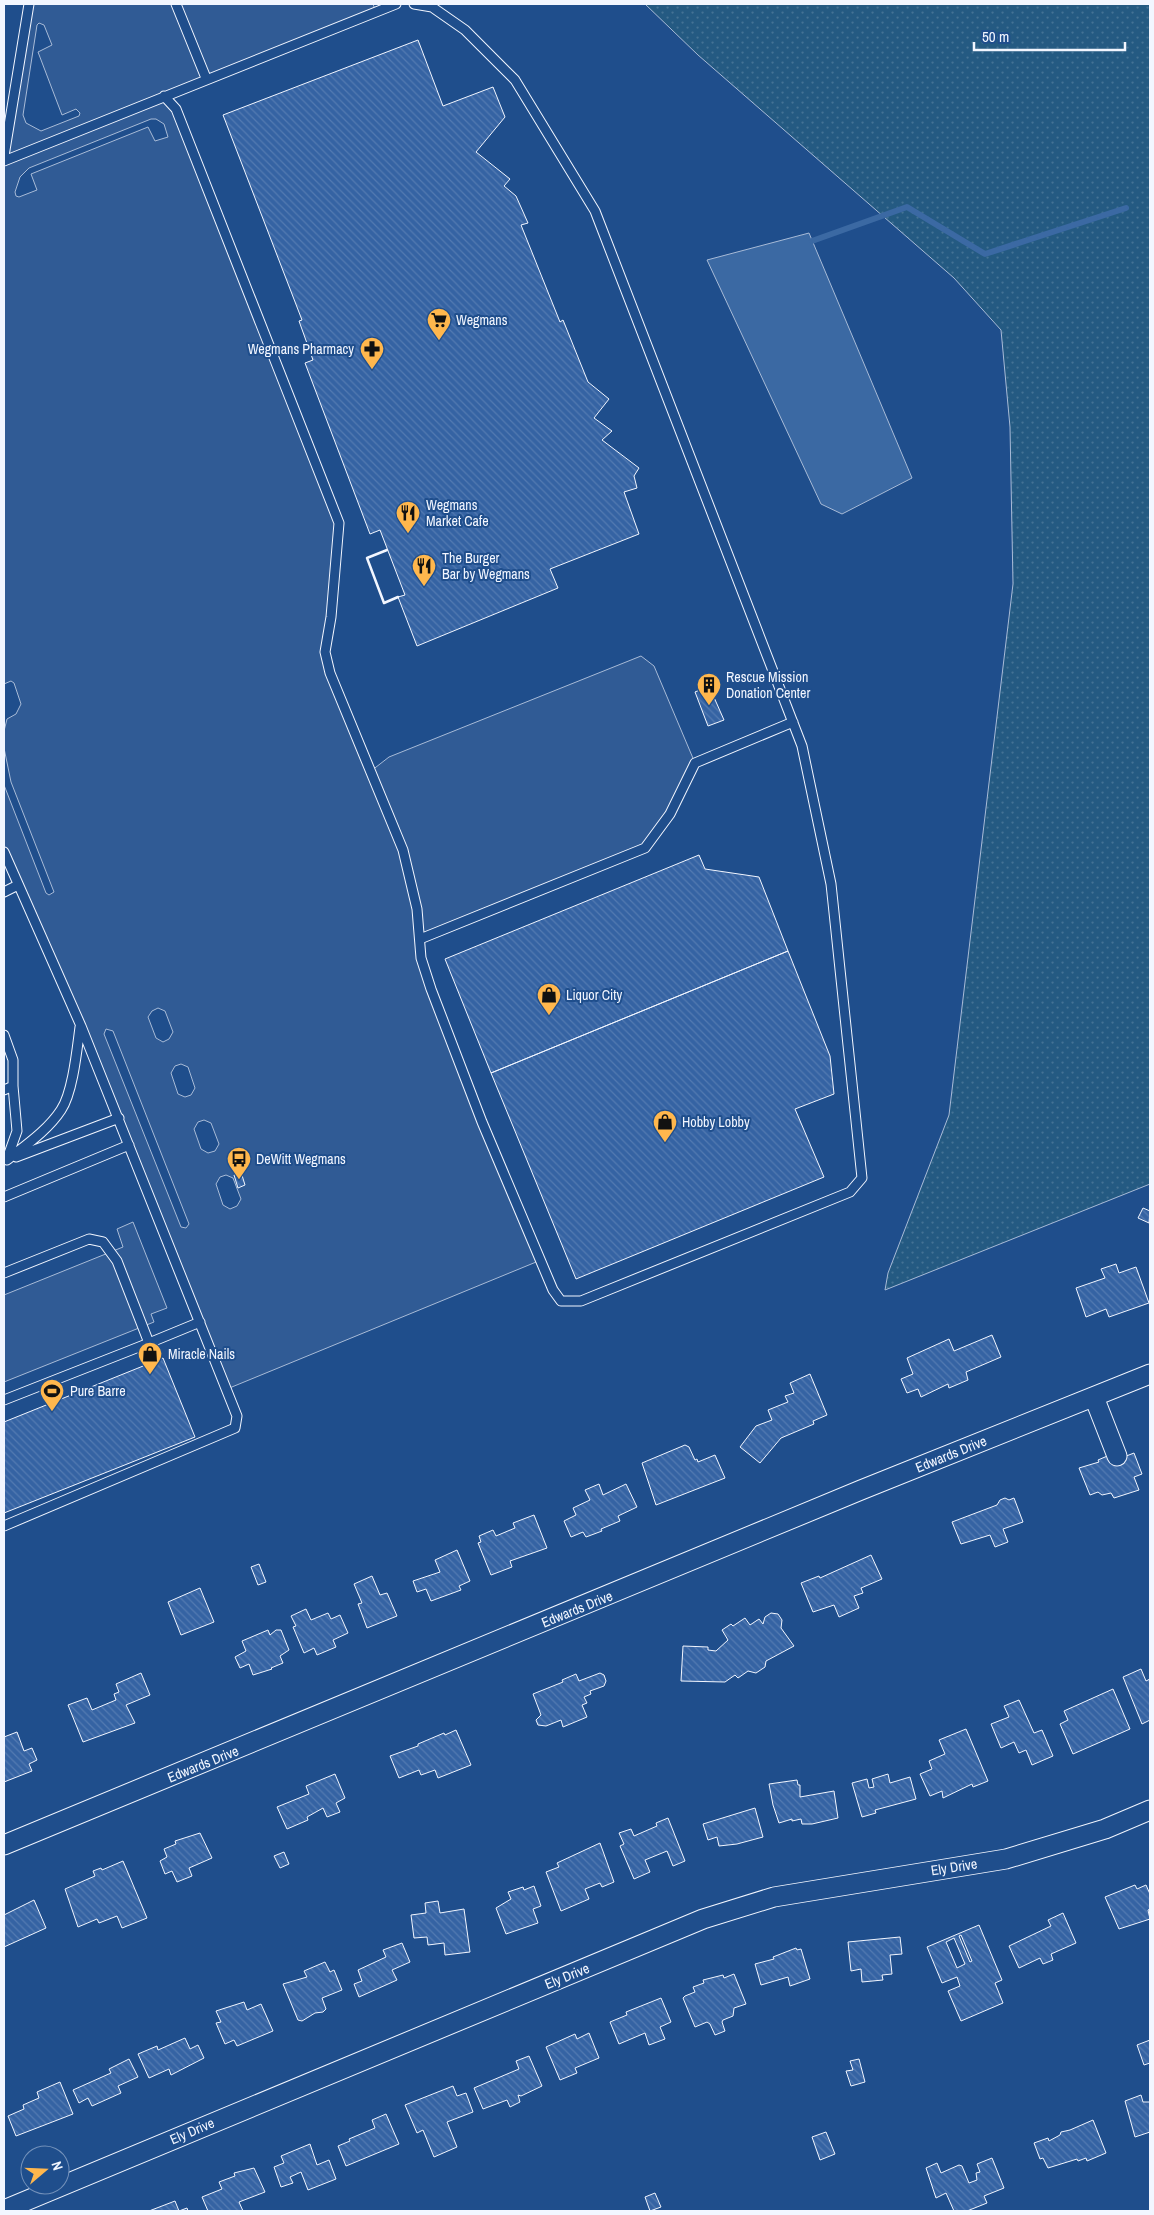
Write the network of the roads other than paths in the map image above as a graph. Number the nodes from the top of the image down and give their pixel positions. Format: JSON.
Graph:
{"nodes":[{"id":1,"x":28,"y":4,"type":"edge"},
{"id":2,"x":176,"y":4,"type":"edge"},
{"id":3,"x":396,"y":4,"type":"edge"},
{"id":4,"x":414,"y":4,"type":"edge"},
{"id":5,"x":374,"y":8,"type":"edge"},
{"id":6,"x":206,"y":78,"type":"junction"},
{"id":7,"x":164,"y":96,"type":"junction"},
{"id":8,"x":4,"y":156,"type":"edge"},
{"id":9,"x":4,"y":161,"type":"edge"},
{"id":10,"x":793,"y":722,"type":"junction"},
{"id":11,"x":4,"y":852,"type":"edge"},
{"id":12,"x":18,"y":885,"type":"junction"},
{"id":13,"x":4,"y":892,"type":"edge"},
{"id":14,"x":420,"y":939,"type":"junction"},
{"id":15,"x":80,"y":1026,"type":"junction"},
{"id":16,"x":4,"y":1035,"type":"edge"},
{"id":17,"x":13,"y":1086,"type":"junction"},
{"id":18,"x":4,"y":1090,"type":"edge"},
{"id":19,"x":119,"y":1118,"type":"junction"},
{"id":20,"x":129,"y":1145,"type":"junction"},
{"id":21,"x":5,"y":1160,"type":"edge"},
{"id":22,"x":4,"y":1197,"type":"edge"},
{"id":23,"x":4,"y":1272,"type":"edge"},
{"id":24,"x":200,"y":1322,"type":"junction"},
{"id":25,"x":148,"y":1343,"type":"junction"},
{"id":26,"x":1150,"y":1374,"type":"edge"},
{"id":27,"x":1094,"y":1397,"type":"junction"},
{"id":28,"x":4,"y":1400,"type":"edge"},
{"id":29,"x":1117,"y":1456,"type":"dead end"},
{"id":30,"x":4,"y":1526,"type":"edge"},
{"id":31,"x":1150,"y":1810,"type":"edge"},
{"id":32,"x":4,"y":1845,"type":"edge"},
{"id":33,"x":4,"y":2210,"type":"edge"}],
"edges":[{"from":1,"to":8,"type":"lane"},
{"from":2,"to":6,"type":"lane"},
{"from":3,"to":5,"type":"lane"},
{"from":4,"to":10,"type":"lane"},
{"from":5,"to":6,"type":"lane"},
{"from":6,"to":7,"type":"lane"},
{"from":7,"to":9,"type":"lane"},
{"from":7,"to":14,"type":"lane"},
{"from":10,"to":14,"type":"lane"},
{"from":10,"to":14,"type":"lane"},
{"from":11,"to":12,"type":"lane"},
{"from":12,"to":13,"type":"lane"},
{"from":12,"to":15,"type":"lane"},
{"from":15,"to":19,"type":"lane"},
{"from":15,"to":21,"type":"lane"},
{"from":16,"to":17,"type":"lane"},
{"from":17,"to":18,"type":"lane"},
{"from":17,"to":21,"type":"lane"},
{"from":19,"to":20,"type":"lane"},
{"from":19,"to":21,"type":"lane"},
{"from":20,"to":22,"type":"lane"},
{"from":20,"to":24,"type":"lane"},
{"from":23,"to":25,"type":"lane"},
{"from":24,"to":25,"type":"lane"},
{"from":24,"to":30,"type":"lane"},
{"from":25,"to":28,"type":"lane"},
{"from":26,"to":27,"type":"street","name":"Edwards Drive"},
{"from":27,"to":29,"type":"street"},
{"from":27,"to":32,"type":"street","name":"Edwards Drive"},
{"from":31,"to":33,"type":"street","name":"Ely Drive"}]}
